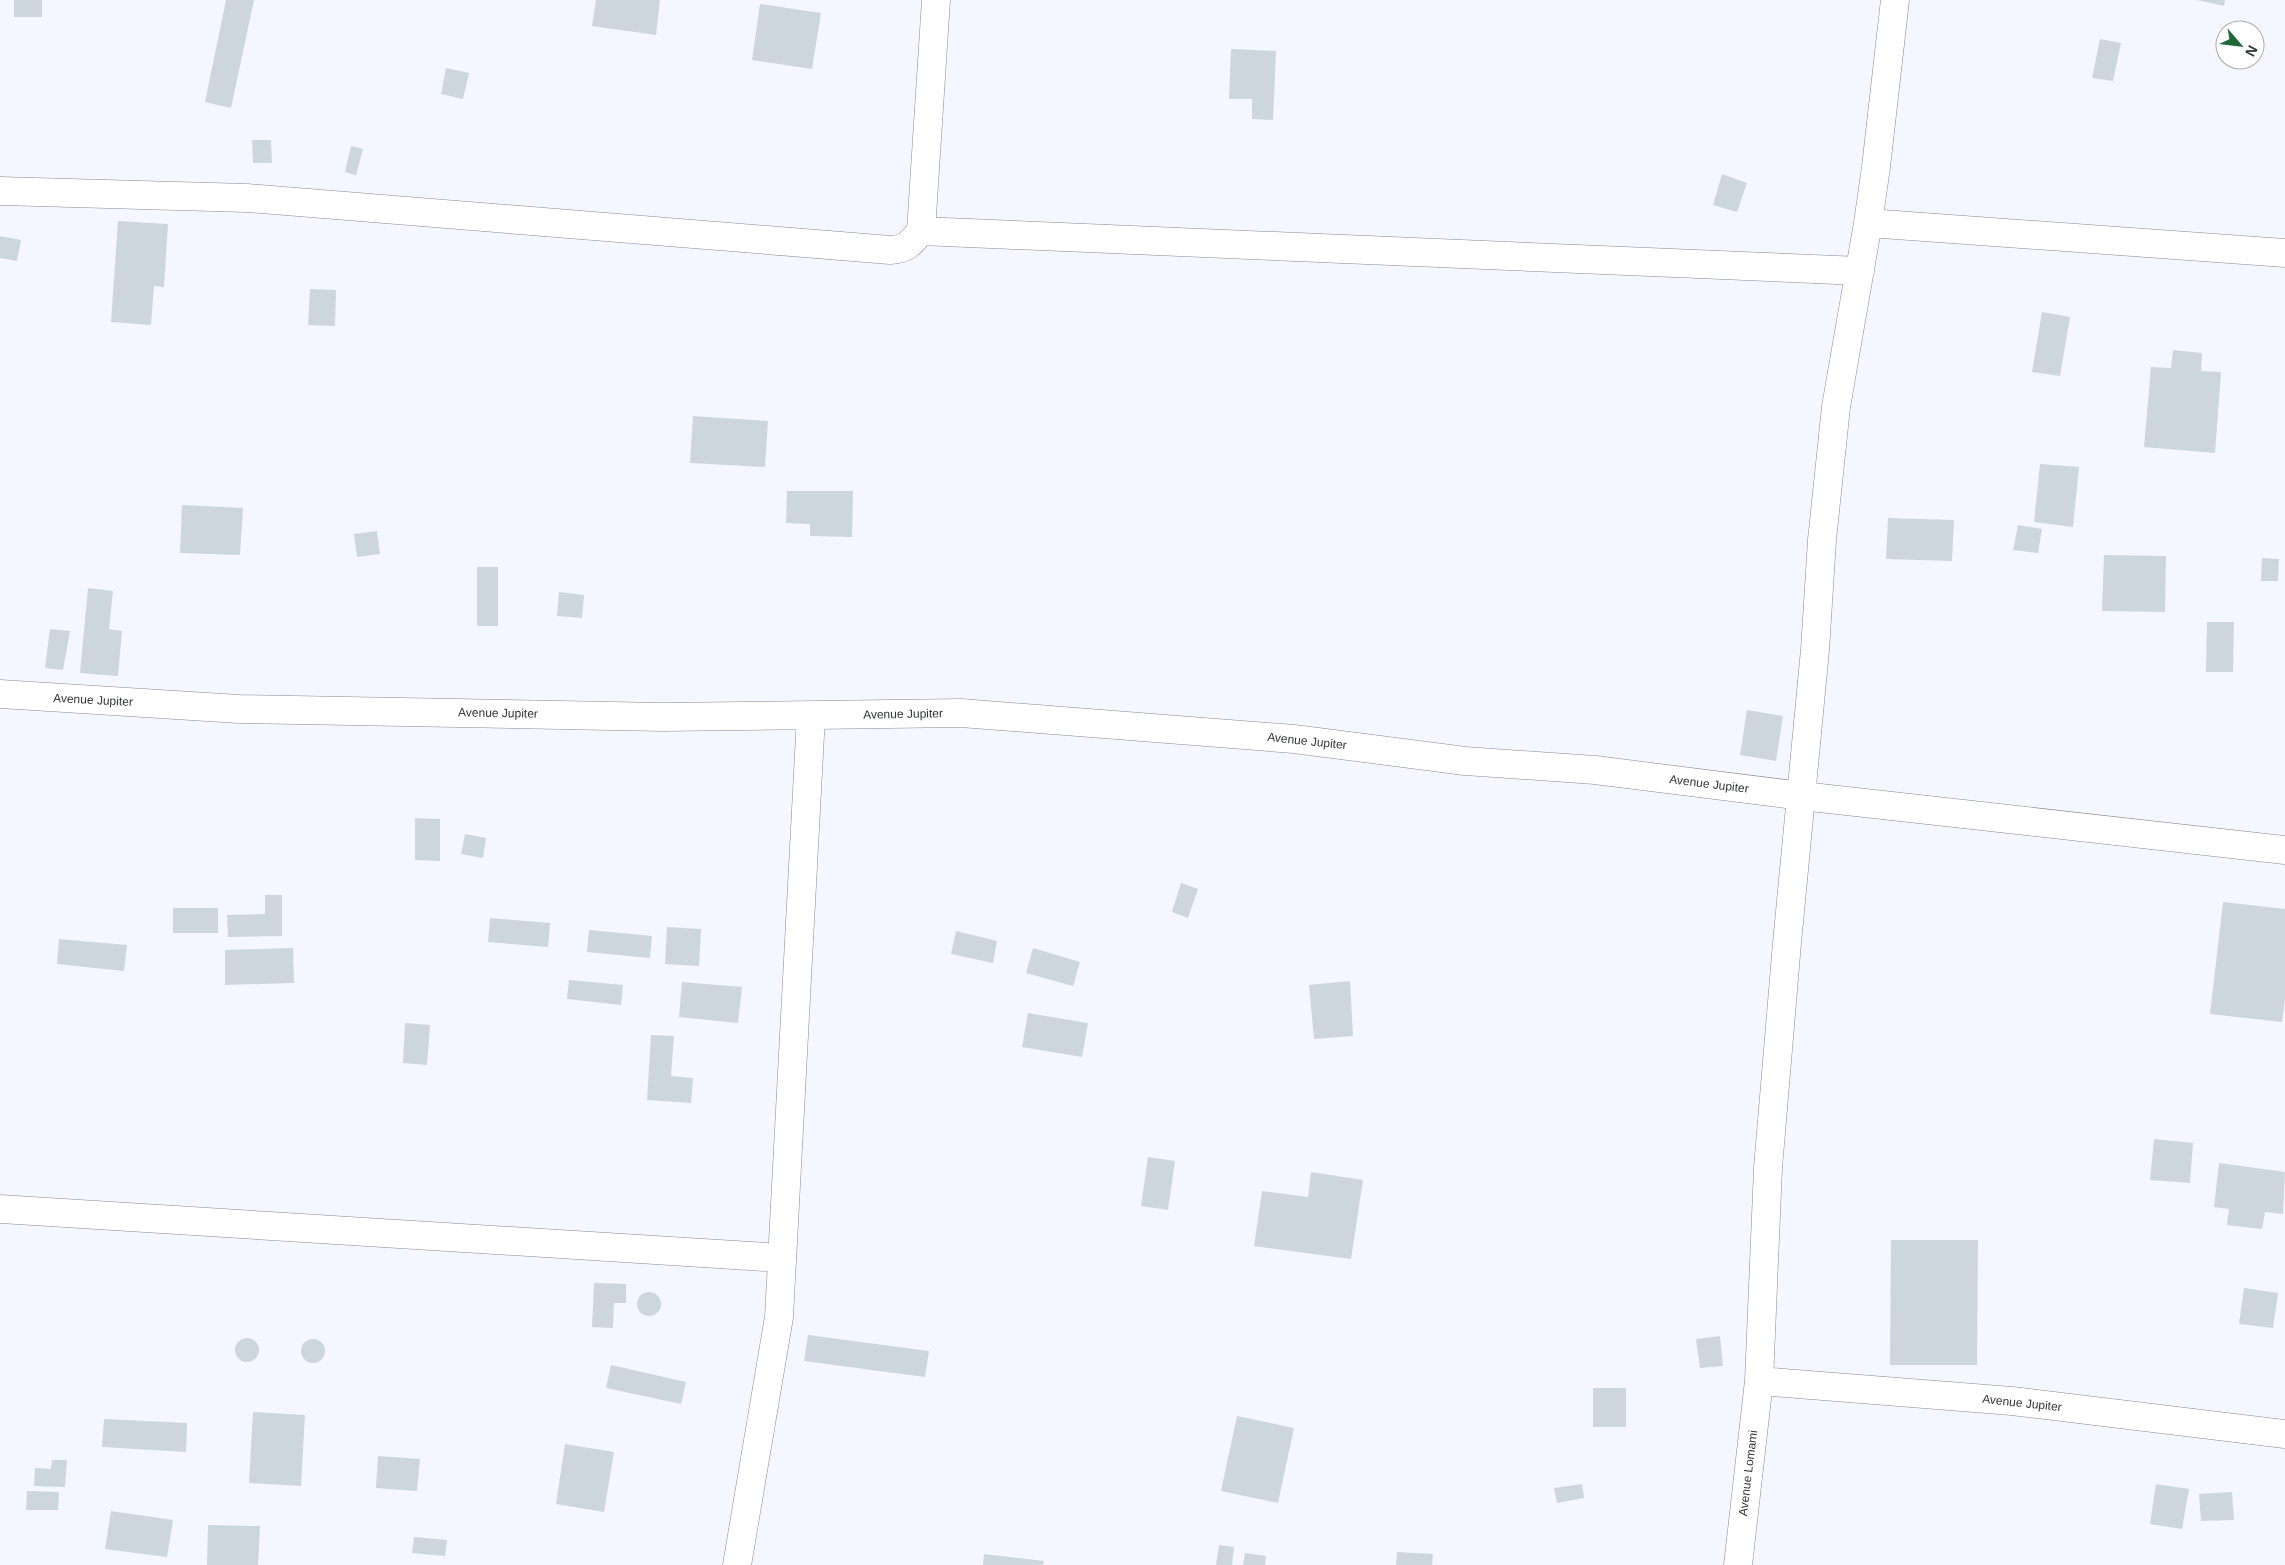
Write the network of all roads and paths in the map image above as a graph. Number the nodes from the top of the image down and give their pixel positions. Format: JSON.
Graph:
{"nodes":[{"id":1,"x":936,"y":0,"type":"edge"},
{"id":2,"x":1895,"y":0,"type":"edge"},
{"id":3,"x":0,"y":190,"type":"edge"},
{"id":4,"x":1868,"y":223,"type":"junction"},
{"id":5,"x":921,"y":231,"type":"junction"},
{"id":6,"x":2285,"y":253,"type":"edge"},
{"id":7,"x":1860,"y":271,"type":"junction"},
{"id":8,"x":0,"y":694,"type":"edge"},
{"id":9,"x":811,"y":716,"type":"junction"},
{"id":10,"x":1802,"y":796,"type":"junction"},
{"id":11,"x":2285,"y":850,"type":"edge"},
{"id":12,"x":0,"y":1210,"type":"edge"},
{"id":13,"x":782,"y":1258,"type":"junction"},
{"id":14,"x":1759,"y":1381,"type":"junction"},
{"id":15,"x":2285,"y":1434,"type":"edge"},
{"id":16,"x":737,"y":1565,"type":"edge"},
{"id":17,"x":1738,"y":1565,"type":"edge"}],
"edges":[{"from":1,"to":5,"type":"street"},
{"from":2,"to":4,"type":"street","name":"Avenue Lomami"},
{"from":3,"to":5,"type":"street"},
{"from":4,"to":6,"type":"street"},
{"from":4,"to":7,"type":"street","name":"Avenue Lomami"},
{"from":5,"to":7,"type":"street"},
{"from":7,"to":10,"type":"street","name":"Avenue Lomami"},
{"from":8,"to":9,"type":"street","name":"Avenue Jupiter"},
{"from":9,"to":10,"type":"street","name":"Avenue Jupiter"},
{"from":9,"to":13,"type":"street"},
{"from":10,"to":11,"type":"street","name":"Avenue Jupiter"},
{"from":10,"to":14,"type":"street","name":"Avenue Lomami"},
{"from":12,"to":13,"type":"street"},
{"from":13,"to":16,"type":"street"},
{"from":14,"to":15,"type":"street","name":"Avenue Jupiter"},
{"from":14,"to":17,"type":"street","name":"Avenue Lomami"}]}
